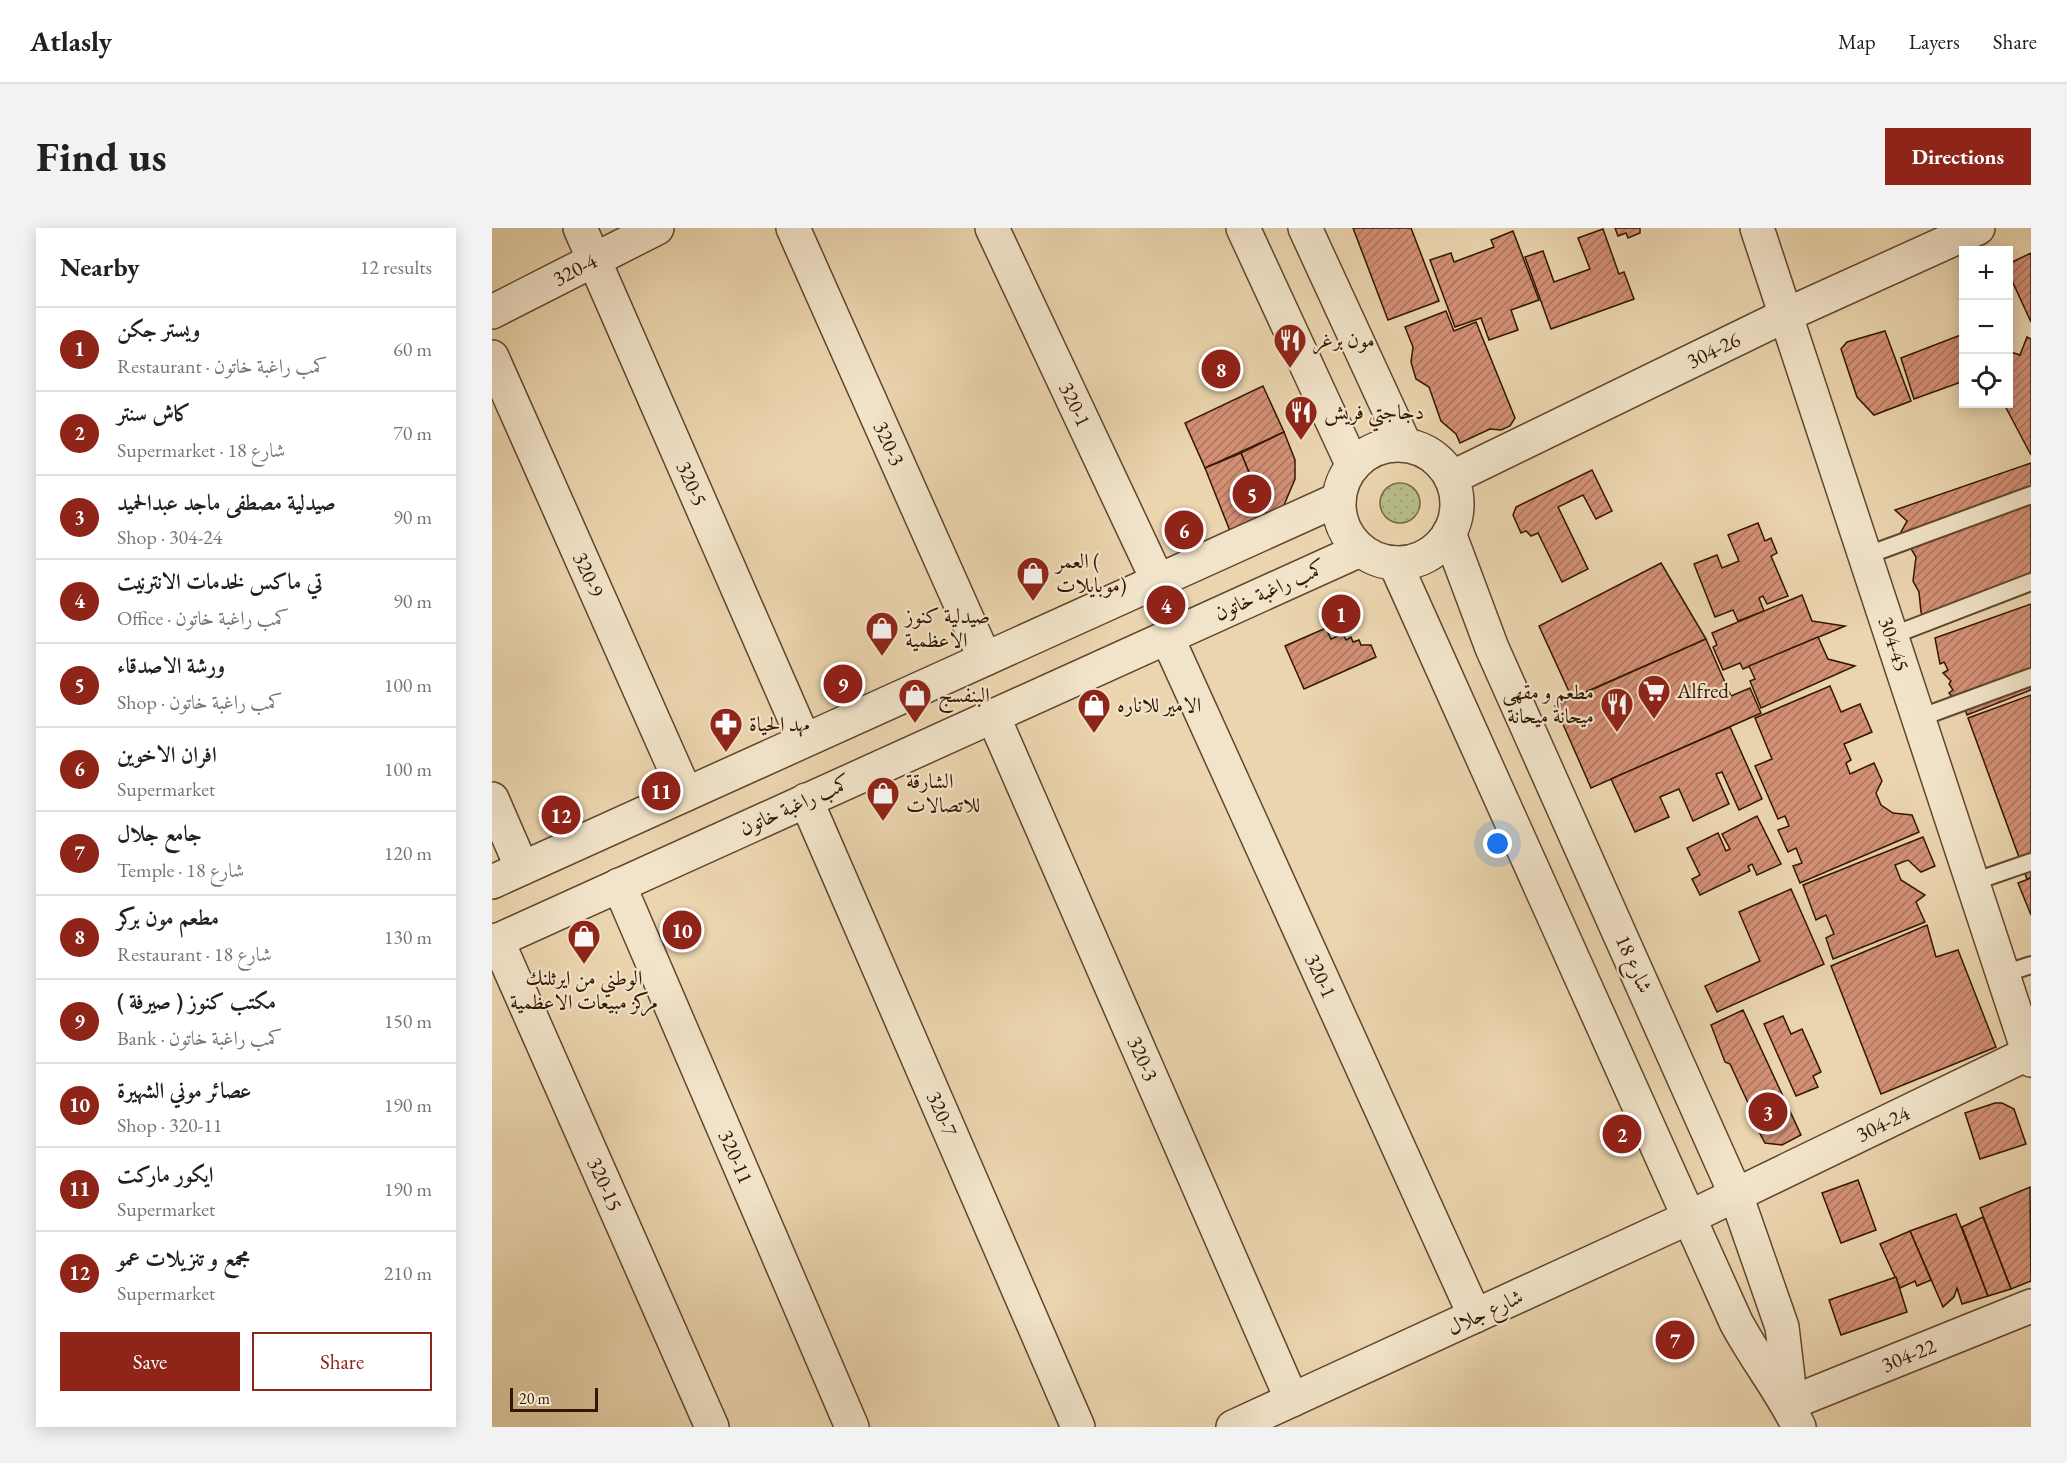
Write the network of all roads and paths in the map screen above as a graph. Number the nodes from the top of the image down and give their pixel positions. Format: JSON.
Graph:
{"nodes":[{"id":1,"x":580,"y":228,"type":"edge"},
{"id":2,"x":657,"y":228,"type":"edge"},
{"id":3,"x":792,"y":228,"type":"edge"},
{"id":4,"x":992,"y":228,"type":"edge"},
{"id":5,"x":1243,"y":228,"type":"edge"},
{"id":6,"x":1305,"y":228,"type":"edge"},
{"id":7,"x":1757,"y":228,"type":"edge"},
{"id":8,"x":1978,"y":228,"type":"edge"},
{"id":9,"x":594,"y":260,"type":"junction"},
{"id":10,"x":492,"y":312,"type":"edge"},
{"id":11,"x":1786,"y":315,"type":"junction"},
{"id":12,"x":492,"y":357,"type":"edge"},
{"id":13,"x":1405,"y":445,"type":"junction"},
{"id":14,"x":1353,"y":466,"type":"junction"},
{"id":15,"x":1451,"y":478,"type":"junction"},
{"id":16,"x":2031,"y":495,"type":"edge"},
{"id":17,"x":1339,"y":498,"type":"junction"},
{"id":18,"x":1449,"y":533,"type":"junction"},
{"id":19,"x":1360,"y":550,"type":"junction"},
{"id":20,"x":1866,"y":556,"type":"junction"},
{"id":21,"x":1395,"y":563,"type":"junction"},
{"id":22,"x":1158,"y":581,"type":"junction"},
{"id":23,"x":2031,"y":582,"type":"edge"},
{"id":24,"x":1891,"y":636,"type":"junction"},
{"id":25,"x":1167,"y":637,"type":"junction"},
{"id":26,"x":985,"y":659,"type":"junction"},
{"id":27,"x":2031,"y":677,"type":"edge"},
{"id":28,"x":993,"y":716,"type":"junction"},
{"id":29,"x":1918,"y":718,"type":"junction"},
{"id":30,"x":804,"y":740,"type":"junction"},
{"id":31,"x":686,"y":794,"type":"junction"},
{"id":32,"x":492,"y":799,"type":"edge"},
{"id":33,"x":806,"y":800,"type":"junction"},
{"id":34,"x":2031,"y":861,"type":"edge"},
{"id":35,"x":522,"y":868,"type":"junction"},
{"id":36,"x":492,"y":882,"type":"edge"},
{"id":37,"x":1973,"y":882,"type":"junction"},
{"id":38,"x":619,"y":885,"type":"junction"},
{"id":39,"x":495,"y":941,"type":"edge"},
{"id":40,"x":2017,"y":970,"type":"edge"},
{"id":41,"x":2030,"y":1057,"type":"edge"},
{"id":42,"x":1736,"y":1195,"type":"junction"},
{"id":43,"x":1688,"y":1218,"type":"junction"},
{"id":44,"x":2031,"y":1306,"type":"edge"},
{"id":45,"x":1475,"y":1316,"type":"junction"},
{"id":46,"x":1292,"y":1400,"type":"junction"},
{"id":47,"x":1793,"y":1415,"type":"edge"},
{"id":48,"x":712,"y":1427,"type":"edge"},
{"id":49,"x":852,"y":1427,"type":"edge"},
{"id":50,"x":1078,"y":1427,"type":"edge"},
{"id":51,"x":1233,"y":1427,"type":"edge"}],
"edges":[{"from":1,"to":9,"type":"street","name":"320-5"},
{"from":2,"to":9,"type":"street","name":"320-4"},
{"from":3,"to":26,"type":"street","name":"320-3"},
{"from":4,"to":22,"type":"street","name":"320-1"},
{"from":5,"to":14,"type":"street"},
{"from":6,"to":13,"type":"street"},
{"from":7,"to":11,"type":"street","name":"304-45"},
{"from":8,"to":11,"type":"street","name":"304-26"},
{"from":9,"to":10,"type":"street","name":"320-4"},
{"from":9,"to":30,"type":"street","name":"320-5"},
{"from":11,"to":15,"type":"street","name":"304-26"},
{"from":11,"to":20,"type":"street","name":"304-45"},
{"from":12,"to":31,"type":"street","name":"320-9"},
{"from":13,"to":14,"type":"street"},
{"from":13,"to":15,"type":"street"},
{"from":14,"to":17,"type":"street"},
{"from":15,"to":18,"type":"street"},
{"from":16,"to":20,"type":"lane"},
{"from":17,"to":19,"type":"street"},
{"from":17,"to":22,"type":"street"},
{"from":18,"to":21,"type":"street"},
{"from":18,"to":42,"type":"street","name":"شارع 18"},
{"from":19,"to":21,"type":"street"},
{"from":19,"to":25,"type":"street","name":"كمب راغبة خاتون"},
{"from":20,"to":24,"type":"street","name":"304-45"},
{"from":21,"to":43,"type":"street"},
{"from":22,"to":26,"type":"street"},
{"from":23,"to":24,"type":"lane"},
{"from":24,"to":29,"type":"street","name":"304-45"},
{"from":25,"to":28,"type":"street","name":"كمب راغبة خاتون"},
{"from":25,"to":45,"type":"street","name":"320-1"},
{"from":26,"to":30,"type":"street"},
{"from":27,"to":29,"type":"lane"},
{"from":28,"to":33,"type":"street","name":"كمب راغبة خاتون"},
{"from":28,"to":46,"type":"street","name":"320-3"},
{"from":29,"to":37,"type":"street","name":"304-45"},
{"from":30,"to":31,"type":"street"},
{"from":31,"to":35,"type":"street"},
{"from":32,"to":35,"type":"street"},
{"from":33,"to":38,"type":"street","name":"كمب راغبة خاتون"},
{"from":33,"to":50,"type":"street","name":"320-7"},
{"from":34,"to":37,"type":"lane"},
{"from":35,"to":36,"type":"street"},
{"from":37,"to":40,"type":"street","name":"304-45"},
{"from":38,"to":39,"type":"street","name":"كمب راغبة خاتون"},
{"from":38,"to":49,"type":"street","name":"320-11"},
{"from":39,"to":48,"type":"street","name":"320-15"},
{"from":40,"to":41,"type":"street","name":"304-45"},
{"from":41,"to":42,"type":"street","name":"304-24"},
{"from":42,"to":43,"type":"street","name":"شارع جلال"},
{"from":42,"to":47,"type":"street","name":"شارع 18"},
{"from":43,"to":45,"type":"street","name":"شارع جلال"},
{"from":43,"to":47,"type":"street"},
{"from":44,"to":47,"type":"street","name":"304-22"},
{"from":45,"to":46,"type":"street","name":"شارع جلال"},
{"from":46,"to":51,"type":"street","name":"شارع جلال"}]}
